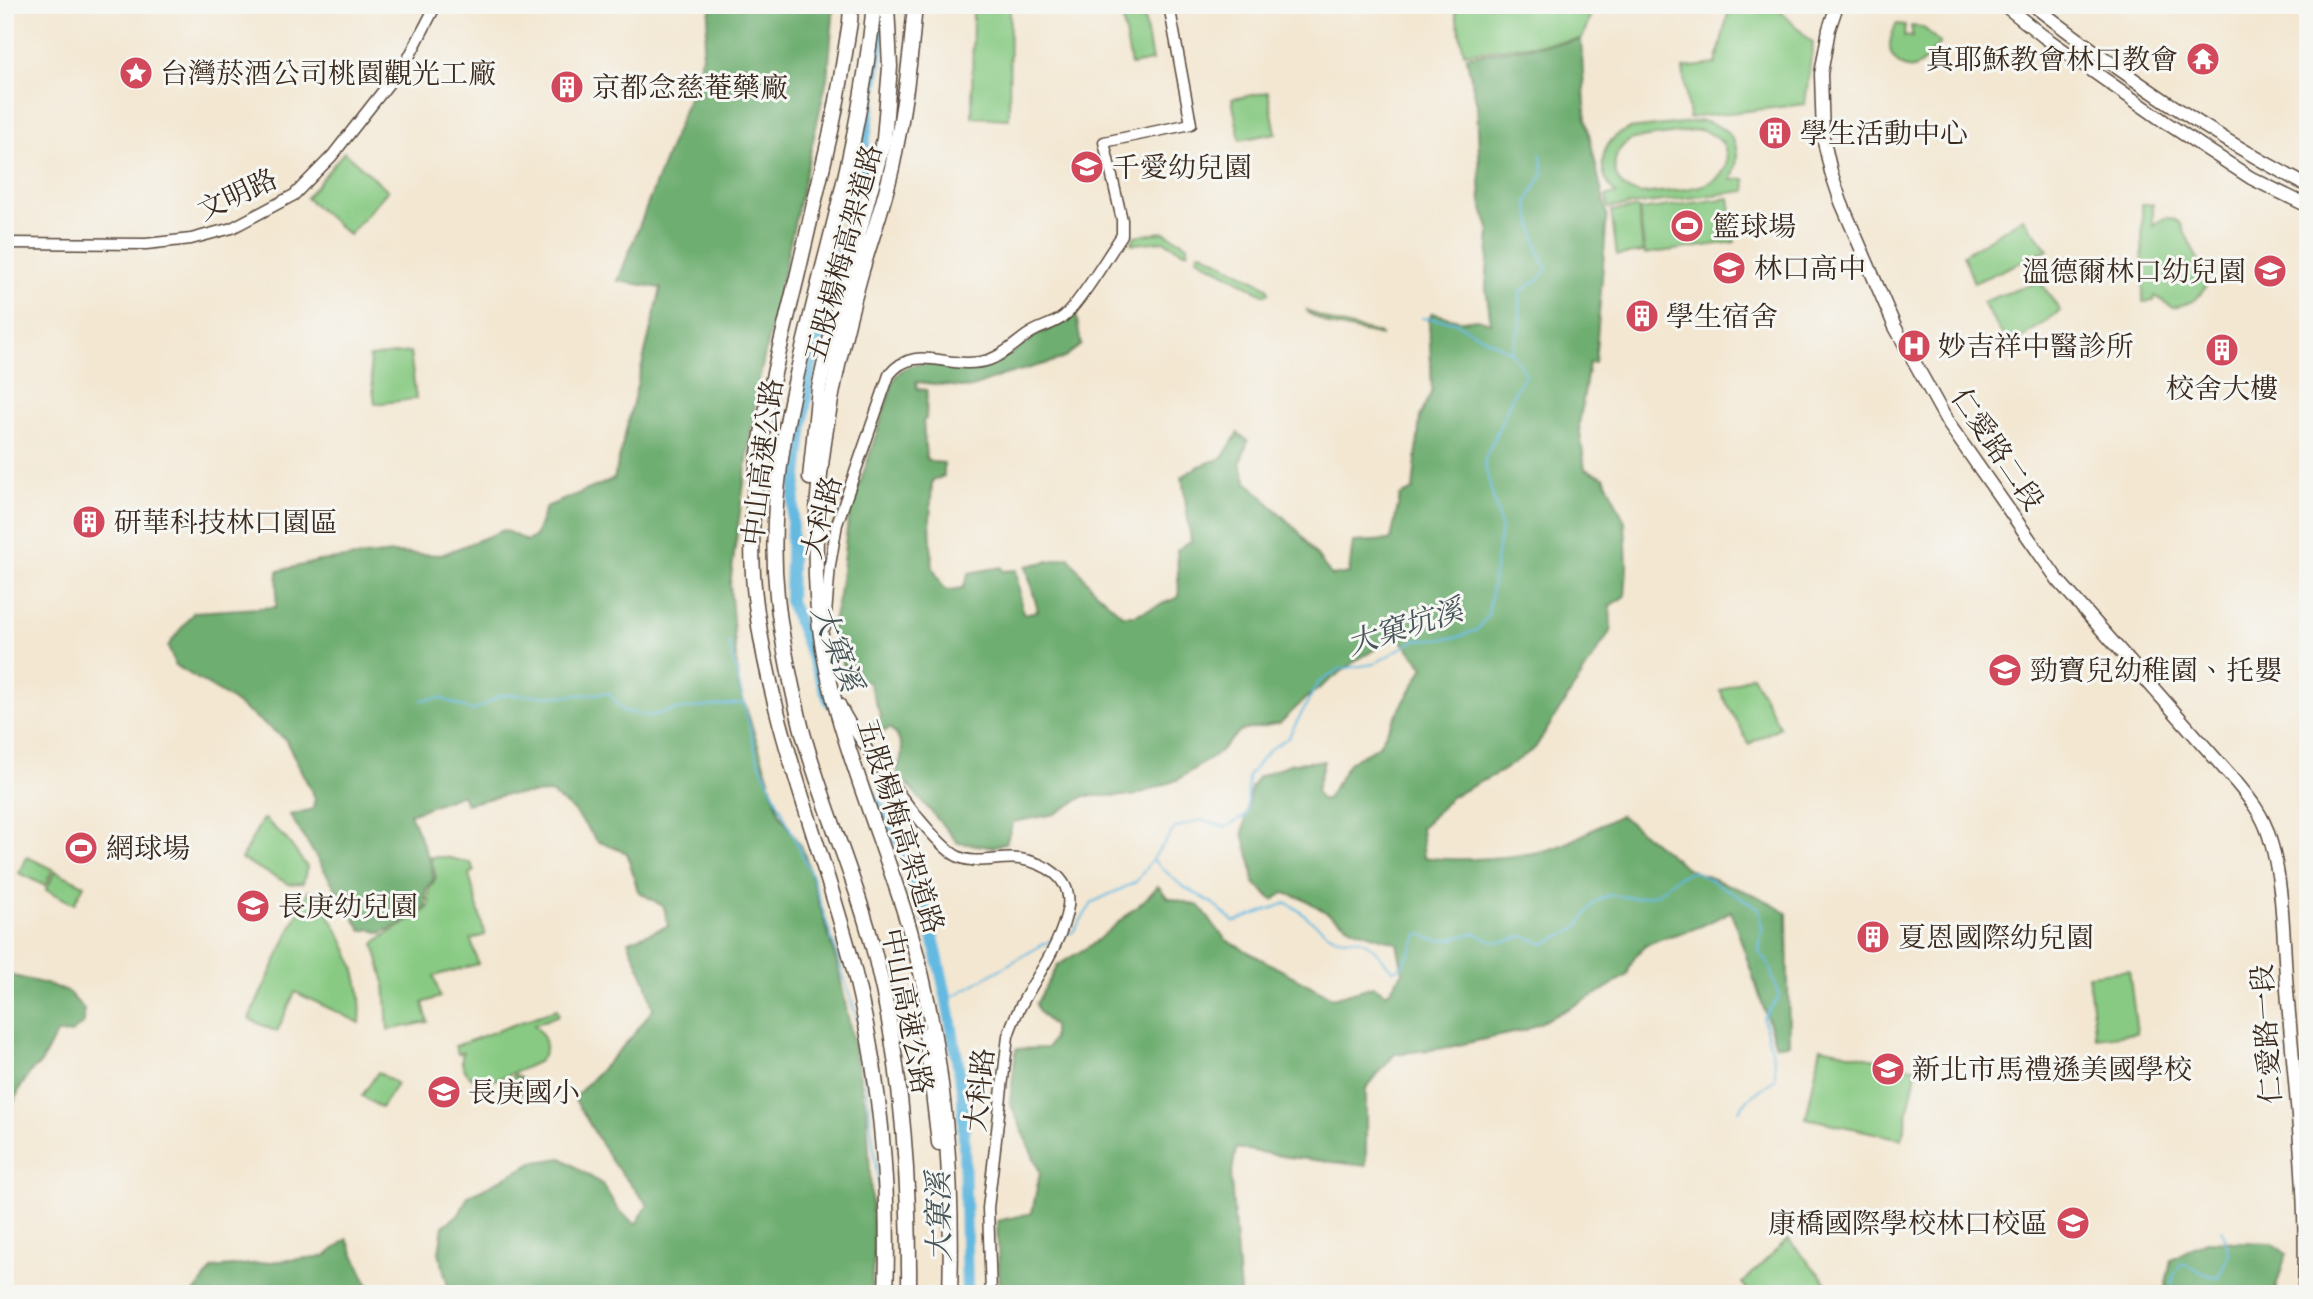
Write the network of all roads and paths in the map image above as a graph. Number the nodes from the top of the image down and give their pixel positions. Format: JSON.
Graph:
{"nodes":[{"id":1,"x":436,"y":5,"type":"edge"},
{"id":2,"x":850,"y":5,"type":"edge"},
{"id":3,"x":874,"y":5,"type":"edge"},
{"id":4,"x":887,"y":5,"type":"edge"},
{"id":5,"x":915,"y":5,"type":"edge"},
{"id":6,"x":1169,"y":5,"type":"edge"},
{"id":7,"x":1837,"y":5,"type":"edge"},
{"id":8,"x":2004,"y":5,"type":"edge"},
{"id":9,"x":2033,"y":5,"type":"edge"},
{"id":10,"x":2308,"y":186,"type":"edge"},
{"id":11,"x":2308,"y":206,"type":"edge"},
{"id":12,"x":5,"y":243,"type":"edge"},
{"id":13,"x":2236,"y":782,"type":"joint"},
{"id":14,"x":886,"y":1294,"type":"edge"},
{"id":15,"x":909,"y":1294,"type":"edge"},
{"id":16,"x":942,"y":1294,"type":"edge"},
{"id":17,"x":950,"y":1294,"type":"edge"},
{"id":18,"x":991,"y":1294,"type":"edge"},
{"id":19,"x":2304,"y":1294,"type":"edge"}],
"edges":[{"from":1,"to":12,"type":"street","name":"文明路"},
{"from":2,"to":14,"type":"highway","name":"中山高速公路"},
{"from":3,"to":15,"type":"highway","name":"中山高速公路"},
{"from":4,"to":16,"type":"highway","name":"五股楊梅高架道路"},
{"from":5,"to":17,"type":"highway","name":"五股楊梅高架道路"},
{"from":6,"to":18,"type":"street","name":"大科路"},
{"from":7,"to":13,"type":"main road","name":"仁愛路二段"},
{"from":8,"to":11,"type":"main road"},
{"from":9,"to":10,"type":"main road"},
{"from":13,"to":19,"type":"main road","name":"仁愛路一段"}]}
